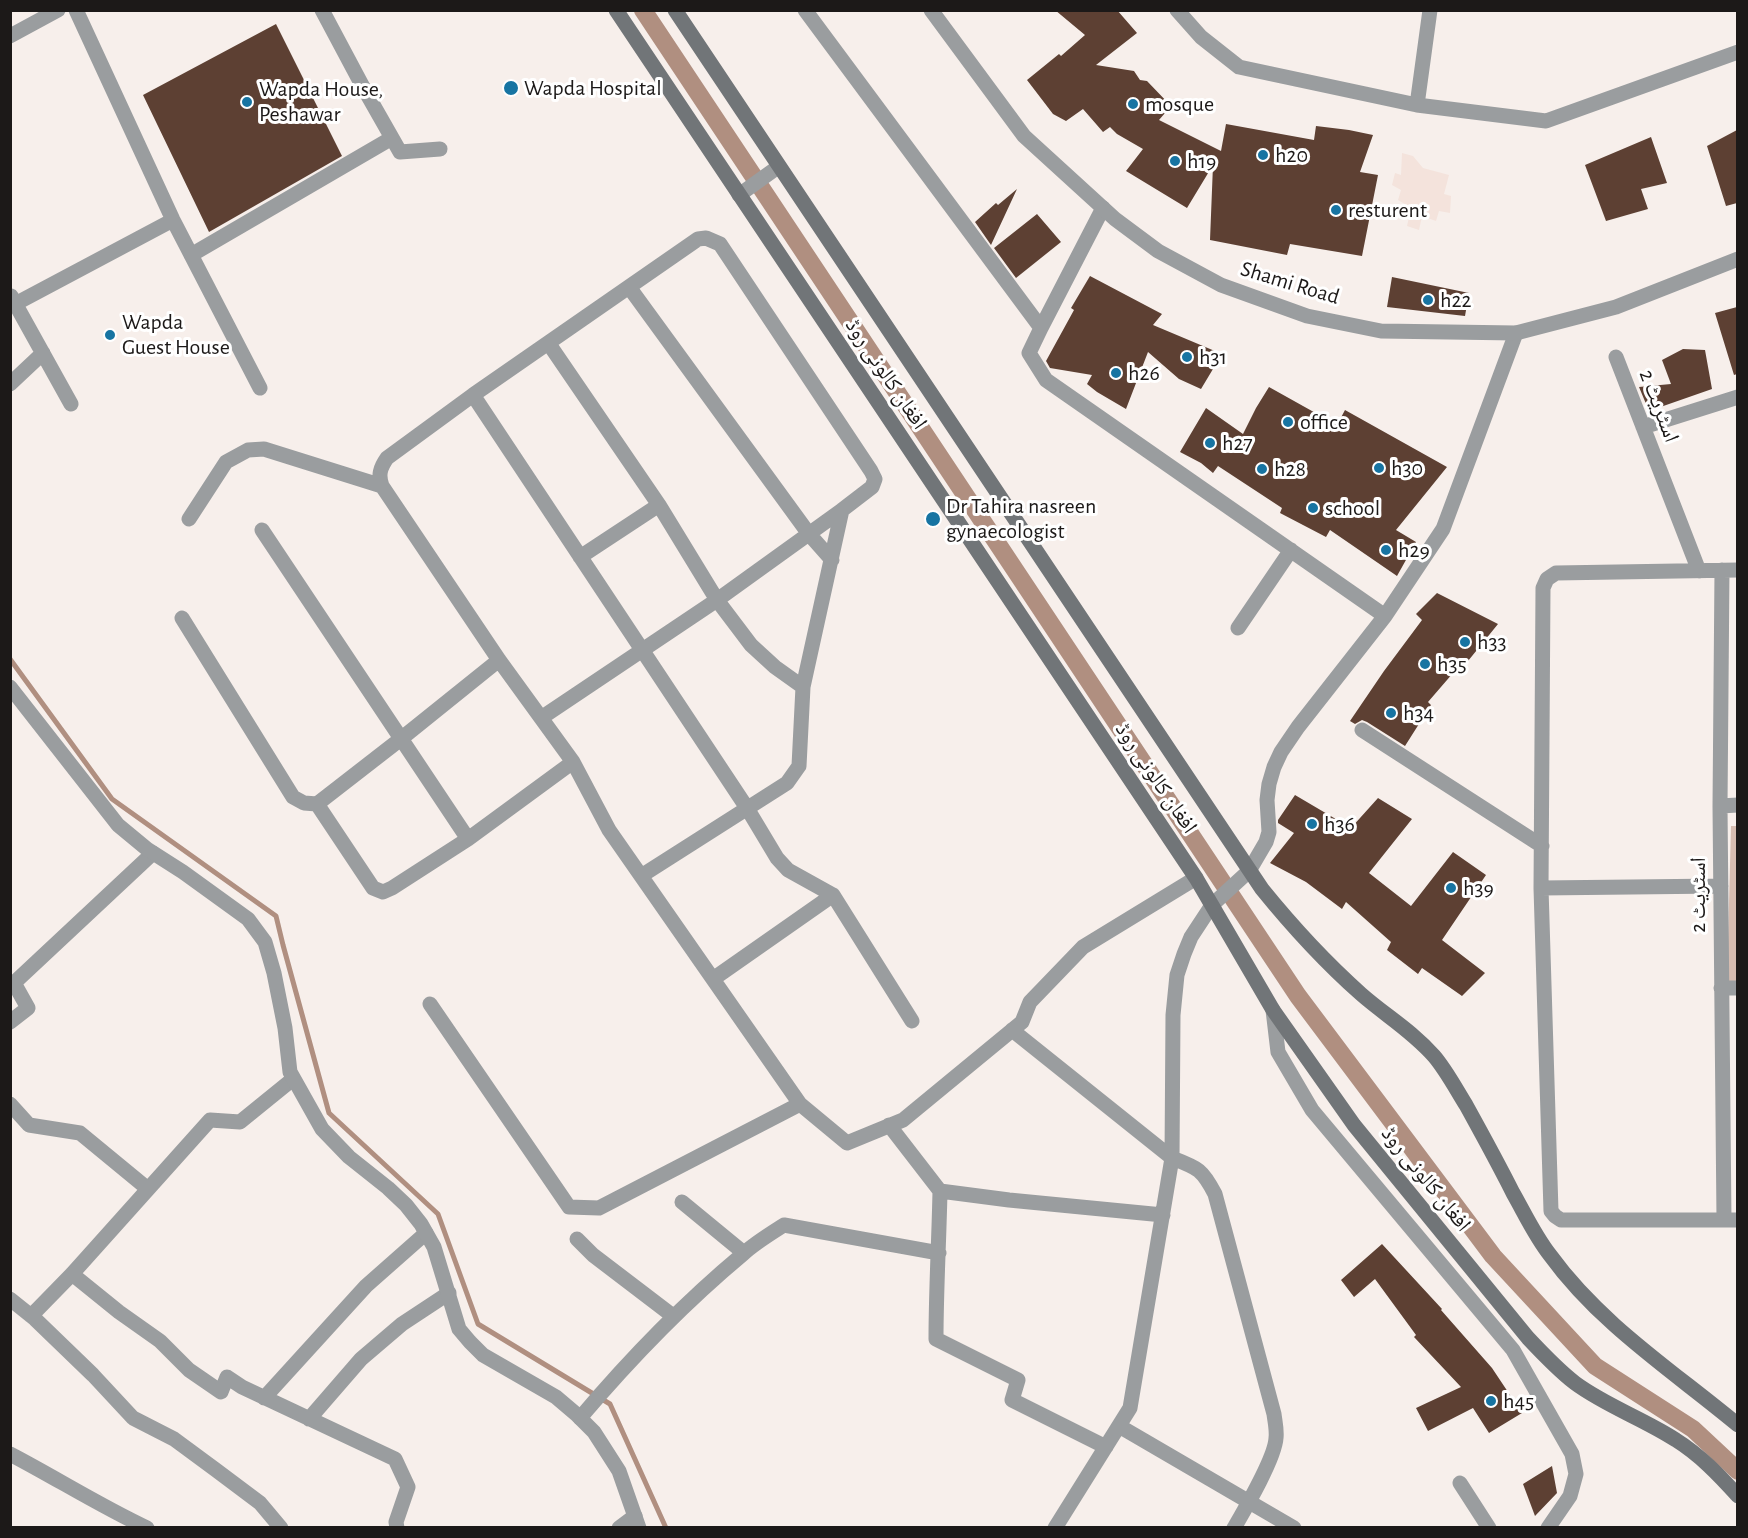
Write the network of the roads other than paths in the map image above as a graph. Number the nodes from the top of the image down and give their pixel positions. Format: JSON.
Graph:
{"nodes":[{"id":1,"x":58,"y":10,"type":"edge"},
{"id":2,"x":76,"y":10,"type":"edge"},
{"id":3,"x":322,"y":10,"type":"edge"},
{"id":4,"x":616,"y":10,"type":"edge"},
{"id":5,"x":675,"y":10,"type":"edge"},
{"id":6,"x":805,"y":10,"type":"edge"},
{"id":7,"x":931,"y":10,"type":"edge"},
{"id":8,"x":1177,"y":10,"type":"edge"},
{"id":9,"x":1430,"y":10,"type":"edge"},
{"id":10,"x":10,"y":36,"type":"edge"},
{"id":11,"x":1737,"y":52,"type":"edge"},
{"id":12,"x":1417,"y":105,"type":"junction"},
{"id":13,"x":392,"y":138,"type":"junction"},
{"id":14,"x":440,"y":148,"type":"dead end"},
{"id":15,"x":778,"y":168,"type":"junction"},
{"id":16,"x":739,"y":195,"type":"junction"},
{"id":17,"x":1103,"y":208,"type":"junction"},
{"id":18,"x":173,"y":220,"type":"junction"},
{"id":19,"x":191,"y":255,"type":"junction"},
{"id":20,"x":1737,"y":260,"type":"edge"},
{"id":21,"x":629,"y":287,"type":"junction"},
{"id":22,"x":13,"y":299,"type":"edge"},
{"id":23,"x":1041,"y":328,"type":"junction"},
{"id":24,"x":1516,"y":333,"type":"junction"},
{"id":25,"x":549,"y":344,"type":"junction"},
{"id":26,"x":43,"y":353,"type":"junction"},
{"id":27,"x":1616,"y":357,"type":"dead end"},
{"id":28,"x":10,"y":384,"type":"edge"},
{"id":29,"x":260,"y":388,"type":"dead end"},
{"id":30,"x":473,"y":396,"type":"junction"},
{"id":31,"x":1737,"y":397,"type":"edge"},
{"id":32,"x":71,"y":404,"type":"dead end"},
{"id":33,"x":1643,"y":427,"type":"junction"},
{"id":34,"x":382,"y":486,"type":"junction"},
{"id":35,"x":659,"y":505,"type":"junction"},
{"id":36,"x":842,"y":510,"type":"junction"},
{"id":37,"x":189,"y":519,"type":"dead end"},
{"id":38,"x":262,"y":530,"type":"dead end"},
{"id":39,"x":809,"y":534,"type":"junction"},
{"id":40,"x":1291,"y":550,"type":"junction"},
{"id":41,"x":580,"y":557,"type":"junction"},
{"id":42,"x":832,"y":560,"type":"junction"},
{"id":43,"x":1699,"y":570,"type":"junction"},
{"id":44,"x":1730,"y":570,"type":"edge"},
{"id":45,"x":717,"y":600,"type":"junction"},
{"id":46,"x":1385,"y":616,"type":"junction"},
{"id":47,"x":182,"y":618,"type":"dead end"},
{"id":48,"x":1238,"y":628,"type":"dead end"},
{"id":49,"x":642,"y":650,"type":"junction"},
{"id":50,"x":499,"y":660,"type":"junction"},
{"id":51,"x":803,"y":687,"type":"junction"},
{"id":52,"x":12,"y":692,"type":"edge"},
{"id":53,"x":541,"y":718,"type":"junction"},
{"id":54,"x":1362,"y":730,"type":"dead end"},
{"id":55,"x":402,"y":738,"type":"junction"},
{"id":56,"x":573,"y":762,"type":"junction"},
{"id":57,"x":317,"y":804,"type":"junction"},
{"id":58,"x":1737,"y":805,"type":"edge"},
{"id":59,"x":1720,"y":806,"type":"junction"},
{"id":60,"x":747,"y":808,"type":"junction"},
{"id":61,"x":468,"y":839,"type":"junction"},
{"id":62,"x":1542,"y":846,"type":"junction"},
{"id":63,"x":153,"y":853,"type":"junction"},
{"id":64,"x":641,"y":876,"type":"junction"},
{"id":65,"x":1244,"y":876,"type":"junction"},
{"id":66,"x":1196,"y":878,"type":"junction"},
{"id":67,"x":1721,"y":886,"type":"junction"},
{"id":68,"x":1541,"y":888,"type":"junction"},
{"id":69,"x":833,"y":895,"type":"junction"},
{"id":70,"x":1216,"y":901,"type":"junction"},
{"id":71,"x":713,"y":979,"type":"junction"},
{"id":72,"x":12,"y":982,"type":"edge"},
{"id":73,"x":1721,"y":988,"type":"junction"},
{"id":74,"x":1737,"y":988,"type":"edge"},
{"id":75,"x":430,"y":1004,"type":"dead end"},
{"id":76,"x":1273,"y":1010,"type":"junction"},
{"id":77,"x":912,"y":1021,"type":"dead end"},
{"id":78,"x":10,"y":1022,"type":"edge"},
{"id":79,"x":1012,"y":1030,"type":"junction"},
{"id":80,"x":293,"y":1079,"type":"junction"},
{"id":81,"x":10,"y":1104,"type":"edge"},
{"id":82,"x":800,"y":1104,"type":"junction"},
{"id":83,"x":889,"y":1125,"type":"junction"},
{"id":84,"x":1172,"y":1158,"type":"junction"},
{"id":85,"x":148,"y":1189,"type":"junction"},
{"id":86,"x":940,"y":1191,"type":"junction"},
{"id":87,"x":682,"y":1202,"type":"dead end"},
{"id":88,"x":1163,"y":1215,"type":"junction"},
{"id":89,"x":1731,"y":1220,"type":"edge"},
{"id":90,"x":426,"y":1233,"type":"junction"},
{"id":91,"x":576,"y":1239,"type":"dead end"},
{"id":92,"x":744,"y":1253,"type":"junction"},
{"id":93,"x":939,"y":1253,"type":"junction"},
{"id":94,"x":72,"y":1274,"type":"junction"},
{"id":95,"x":448,"y":1293,"type":"junction"},
{"id":96,"x":10,"y":1299,"type":"edge"},
{"id":97,"x":31,"y":1316,"type":"junction"},
{"id":98,"x":673,"y":1316,"type":"junction"},
{"id":99,"x":264,"y":1398,"type":"junction"},
{"id":100,"x":580,"y":1418,"type":"junction"},
{"id":101,"x":309,"y":1419,"type":"junction"},
{"id":102,"x":1737,"y":1425,"type":"edge"},
{"id":103,"x":1119,"y":1426,"type":"junction"},
{"id":104,"x":1106,"y":1447,"type":"junction"},
{"id":105,"x":10,"y":1454,"type":"edge"},
{"id":106,"x":1460,"y":1483,"type":"dead end"},
{"id":107,"x":1737,"y":1496,"type":"edge"},
{"id":108,"x":1250,"y":1501,"type":"junction"},
{"id":109,"x":637,"y":1522,"type":"edge"},
{"id":110,"x":1061,"y":1526,"type":"edge"},
{"id":111,"x":147,"y":1527,"type":"edge"},
{"id":112,"x":281,"y":1527,"type":"edge"},
{"id":113,"x":397,"y":1527,"type":"edge"},
{"id":114,"x":619,"y":1527,"type":"edge"},
{"id":115,"x":1234,"y":1527,"type":"edge"},
{"id":116,"x":1294,"y":1527,"type":"edge"},
{"id":117,"x":1489,"y":1527,"type":"edge"},
{"id":118,"x":1548,"y":1527,"type":"edge"}],
"edges":[{"from":1,"to":10,"type":"street"},
{"from":2,"to":18,"type":"street"},
{"from":3,"to":13,"type":"street"},
{"from":4,"to":16,"type":"main road","name":"افغان کالونی روڈ"},
{"from":5,"to":15,"type":"main road"},
{"from":6,"to":23,"type":"street"},
{"from":7,"to":17,"type":"street","name":"Shami Road"},
{"from":8,"to":12,"type":"street"},
{"from":9,"to":12,"type":"street"},
{"from":11,"to":12,"type":"street"},
{"from":13,"to":14,"type":"street"},
{"from":13,"to":19,"type":"street"},
{"from":15,"to":16,"type":"street"},
{"from":15,"to":65,"type":"main road"},
{"from":16,"to":66,"type":"main road","name":"افغان کالونی روڈ"},
{"from":17,"to":23,"type":"street"},
{"from":17,"to":24,"type":"street","name":"Shami Road"},
{"from":18,"to":19,"type":"street"},
{"from":18,"to":22,"type":"street"},
{"from":19,"to":29,"type":"street"},
{"from":20,"to":24,"type":"street","name":"Shami Road"},
{"from":21,"to":25,"type":"street"},
{"from":21,"to":36,"type":"street"},
{"from":21,"to":39,"type":"street"},
{"from":22,"to":26,"type":"street"},
{"from":23,"to":40,"type":"street"},
{"from":24,"to":46,"type":"street"},
{"from":25,"to":30,"type":"street"},
{"from":25,"to":35,"type":"street"},
{"from":26,"to":28,"type":"street"},
{"from":26,"to":32,"type":"street"},
{"from":27,"to":33,"type":"street","name":"اسٹریٹ 2"},
{"from":30,"to":34,"type":"street"},
{"from":30,"to":41,"type":"street"},
{"from":31,"to":33,"type":"street"},
{"from":33,"to":43,"type":"street","name":"اسٹریٹ 2"},
{"from":34,"to":37,"type":"street"},
{"from":34,"to":50,"type":"street"},
{"from":35,"to":41,"type":"street"},
{"from":35,"to":45,"type":"street"},
{"from":36,"to":39,"type":"street"},
{"from":36,"to":42,"type":"street"},
{"from":38,"to":55,"type":"street"},
{"from":39,"to":42,"type":"street"},
{"from":39,"to":45,"type":"street"},
{"from":40,"to":46,"type":"street"},
{"from":40,"to":48,"type":"street"},
{"from":41,"to":49,"type":"street"},
{"from":42,"to":51,"type":"street"},
{"from":43,"to":44,"type":"street"},
{"from":43,"to":62,"type":"street"},
{"from":44,"to":59,"type":"street","name":"اسٹریٹ 2"},
{"from":45,"to":49,"type":"street"},
{"from":45,"to":51,"type":"street"},
{"from":46,"to":65,"type":"street"},
{"from":47,"to":57,"type":"street"},
{"from":49,"to":53,"type":"street"},
{"from":49,"to":60,"type":"street"},
{"from":50,"to":53,"type":"street"},
{"from":50,"to":55,"type":"street"},
{"from":51,"to":60,"type":"street"},
{"from":52,"to":63,"type":"street"},
{"from":53,"to":56,"type":"street"},
{"from":54,"to":62,"type":"street"},
{"from":55,"to":57,"type":"street"},
{"from":55,"to":61,"type":"street"},
{"from":56,"to":61,"type":"street"},
{"from":56,"to":64,"type":"street"},
{"from":57,"to":61,"type":"street"},
{"from":58,"to":59,"type":"street"},
{"from":59,"to":67,"type":"street","name":"اسٹریٹ 2"},
{"from":60,"to":64,"type":"street"},
{"from":60,"to":69,"type":"street"},
{"from":62,"to":68,"type":"street"},
{"from":63,"to":72,"type":"street"},
{"from":63,"to":80,"type":"street"},
{"from":64,"to":71,"type":"street"},
{"from":65,"to":70,"type":"street"},
{"from":65,"to":102,"type":"main road"},
{"from":66,"to":70,"type":"main road","name":"افغان کالونی روڈ"},
{"from":66,"to":79,"type":"street"},
{"from":67,"to":68,"type":"street"},
{"from":67,"to":73,"type":"street","name":"اسٹریٹ 2"},
{"from":68,"to":89,"type":"street"},
{"from":69,"to":71,"type":"street"},
{"from":69,"to":77,"type":"street"},
{"from":70,"to":76,"type":"main road","name":"افغان کالونی روڈ"},
{"from":70,"to":84,"type":"street"},
{"from":71,"to":82,"type":"street"},
{"from":72,"to":78,"type":"street"},
{"from":73,"to":74,"type":"street"},
{"from":73,"to":89,"type":"street","name":"اسٹریٹ 2"},
{"from":75,"to":82,"type":"street"},
{"from":76,"to":107,"type":"main road","name":"افغان کالونی روڈ"},
{"from":76,"to":118,"type":"street"},
{"from":79,"to":83,"type":"street"},
{"from":79,"to":84,"type":"street"},
{"from":80,"to":85,"type":"street"},
{"from":80,"to":90,"type":"street"},
{"from":81,"to":85,"type":"street"},
{"from":82,"to":83,"type":"street"},
{"from":83,"to":86,"type":"street"},
{"from":84,"to":88,"type":"street"},
{"from":84,"to":108,"type":"street"},
{"from":85,"to":94,"type":"street"},
{"from":86,"to":88,"type":"street"},
{"from":86,"to":93,"type":"street"},
{"from":87,"to":92,"type":"street"},
{"from":88,"to":103,"type":"street"},
{"from":90,"to":95,"type":"street"},
{"from":90,"to":99,"type":"street"},
{"from":91,"to":98,"type":"street"},
{"from":92,"to":93,"type":"street"},
{"from":92,"to":98,"type":"street"},
{"from":93,"to":104,"type":"street"},
{"from":94,"to":97,"type":"street"},
{"from":94,"to":99,"type":"street"},
{"from":95,"to":100,"type":"street"},
{"from":95,"to":101,"type":"street"},
{"from":96,"to":97,"type":"street"},
{"from":97,"to":112,"type":"street"},
{"from":98,"to":100,"type":"street"},
{"from":99,"to":101,"type":"street"},
{"from":100,"to":109,"type":"street"},
{"from":101,"to":113,"type":"street"},
{"from":103,"to":104,"type":"street"},
{"from":103,"to":108,"type":"street"},
{"from":104,"to":110,"type":"street"},
{"from":105,"to":111,"type":"street"},
{"from":106,"to":117,"type":"street"},
{"from":108,"to":115,"type":"street"},
{"from":108,"to":116,"type":"street"},
{"from":109,"to":114,"type":"street"}]}
